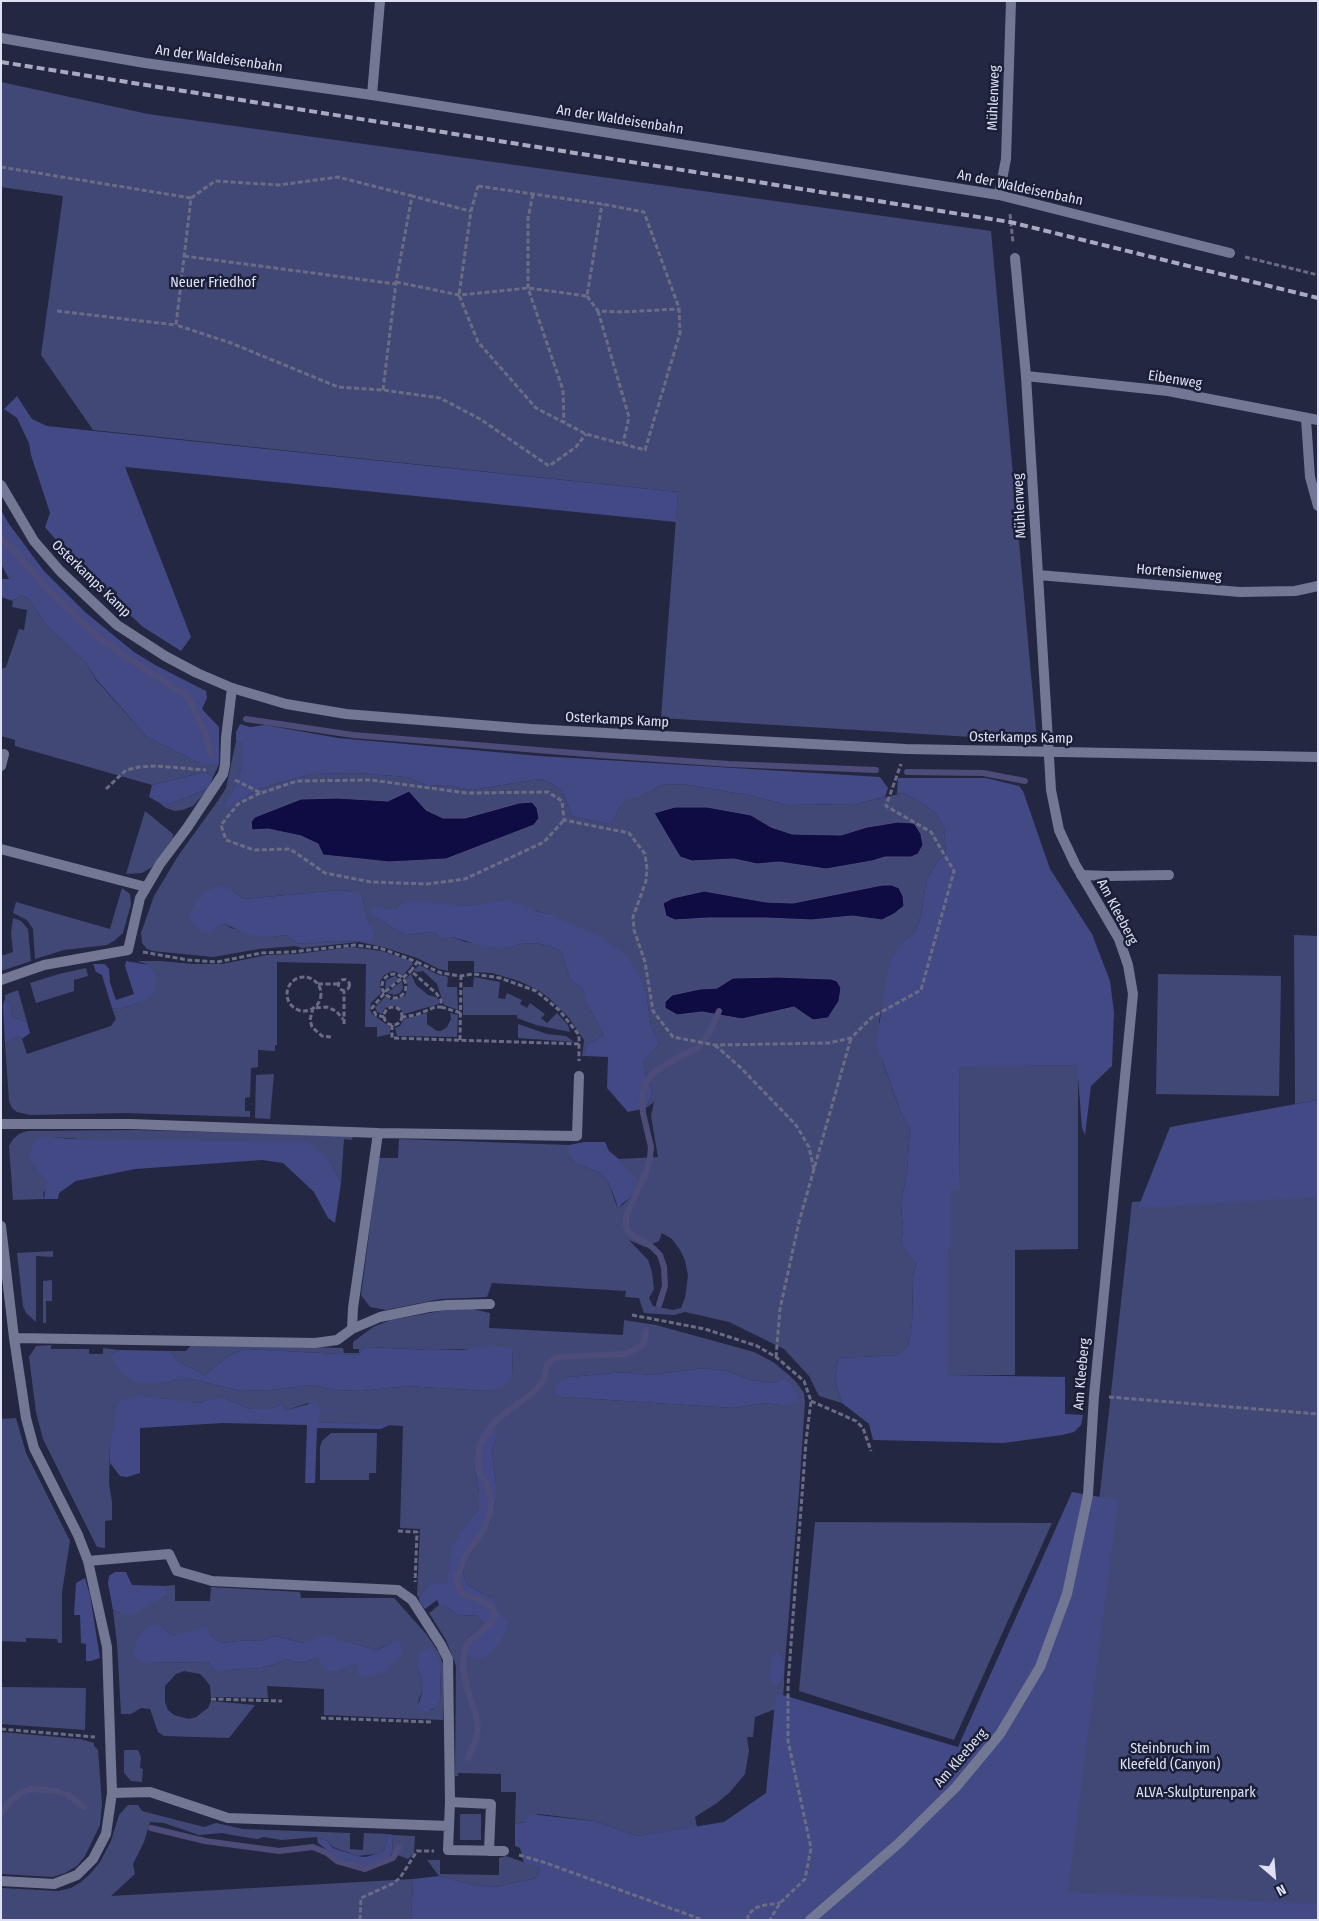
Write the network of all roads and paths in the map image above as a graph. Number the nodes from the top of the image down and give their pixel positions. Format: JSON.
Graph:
{"nodes":[{"id":1,"x":380,"y":1,"type":"edge"},
{"id":2,"x":1011,"y":1,"type":"edge"},
{"id":3,"x":1,"y":38,"type":"edge"},
{"id":4,"x":372,"y":95,"type":"junction"},
{"id":5,"x":1,"y":167,"type":"edge"},
{"id":6,"x":532,"y":194,"type":"junction"},
{"id":7,"x":999,"y":194,"type":"junction"},
{"id":8,"x":412,"y":196,"type":"junction"},
{"id":9,"x":191,"y":198,"type":"junction"},
{"id":10,"x":1010,"y":198,"type":"junction"},
{"id":11,"x":602,"y":204,"type":"junction"},
{"id":12,"x":471,"y":211,"type":"junction"},
{"id":13,"x":1230,"y":253,"type":"joint"},
{"id":14,"x":184,"y":256,"type":"junction"},
{"id":15,"x":1015,"y":258,"type":"joint"},
{"id":16,"x":1318,"y":275,"type":"edge"},
{"id":17,"x":396,"y":283,"type":"junction"},
{"id":18,"x":528,"y":288,"type":"junction"},
{"id":19,"x":459,"y":295,"type":"junction"},
{"id":20,"x":586,"y":296,"type":"junction"},
{"id":21,"x":679,"y":308,"type":"junction"},
{"id":22,"x":57,"y":311,"type":"dead end"},
{"id":23,"x":598,"y":311,"type":"junction"},
{"id":24,"x":176,"y":325,"type":"junction"},
{"id":25,"x":1026,"y":376,"type":"junction"},
{"id":26,"x":383,"y":390,"type":"junction"},
{"id":27,"x":1306,"y":418,"type":"junction"},
{"id":28,"x":1318,"y":420,"type":"edge"},
{"id":29,"x":564,"y":423,"type":"junction"},
{"id":30,"x":586,"y":434,"type":"junction"},
{"id":31,"x":623,"y":444,"type":"junction"},
{"id":32,"x":1,"y":485,"type":"edge"},
{"id":33,"x":1318,"y":506,"type":"edge"},
{"id":34,"x":1038,"y":575,"type":"junction"},
{"id":35,"x":1318,"y":586,"type":"edge"},
{"id":36,"x":232,"y":688,"type":"junction"},
{"id":37,"x":906,"y":749,"type":"junction"},
{"id":38,"x":1049,"y":753,"type":"junction"},
{"id":39,"x":4,"y":754,"type":"dead end"},
{"id":40,"x":1318,"y":757,"type":"edge"},
{"id":41,"x":1,"y":766,"type":"edge"},
{"id":42,"x":223,"y":774,"type":"junction"},
{"id":43,"x":106,"y":789,"type":"dead end"},
{"id":44,"x":261,"y":792,"type":"junction"},
{"id":45,"x":564,"y":820,"type":"junction"},
{"id":46,"x":1,"y":849,"type":"edge"},
{"id":47,"x":1081,"y":874,"type":"junction"},
{"id":48,"x":1169,"y":875,"type":"dead end"},
{"id":49,"x":146,"y":887,"type":"junction"},
{"id":50,"x":128,"y":950,"type":"junction"},
{"id":51,"x":417,"y":962,"type":"junction"},
{"id":52,"x":411,"y":971,"type":"junction"},
{"id":53,"x":462,"y":976,"type":"junction"},
{"id":54,"x":404,"y":978,"type":"junction"},
{"id":55,"x":1,"y":980,"type":"edge"},
{"id":56,"x":318,"y":984,"type":"junction"},
{"id":57,"x":338,"y":984,"type":"junction"},
{"id":58,"x":344,"y":991,"type":"junction"},
{"id":59,"x":384,"y":994,"type":"junction"},
{"id":60,"x":441,"y":1007,"type":"junction"},
{"id":61,"x":313,"y":1008,"type":"junction"},
{"id":62,"x":461,"y":1013,"type":"junction"},
{"id":63,"x":402,"y":1016,"type":"junction"},
{"id":64,"x":384,"y":1017,"type":"junction"},
{"id":65,"x":343,"y":1019,"type":"junction"},
{"id":66,"x":344,"y":1024,"type":"dead end"},
{"id":67,"x":392,"y":1025,"type":"junction"},
{"id":68,"x":331,"y":1037,"type":"dead end"},
{"id":69,"x":851,"y":1038,"type":"junction"},
{"id":70,"x":460,"y":1040,"type":"junction"},
{"id":71,"x":579,"y":1044,"type":"junction"},
{"id":72,"x":715,"y":1045,"type":"junction"},
{"id":73,"x":579,"y":1076,"type":"joint"},
{"id":74,"x":1,"y":1124,"type":"edge"},
{"id":75,"x":378,"y":1133,"type":"junction"},
{"id":76,"x":814,"y":1171,"type":"junction"},
{"id":77,"x":1,"y":1226,"type":"edge"},
{"id":78,"x":2,"y":1245,"type":"edge"},
{"id":79,"x":490,"y":1304,"type":"dead end"},
{"id":80,"x":632,"y":1316,"type":"dead end"},
{"id":81,"x":352,"y":1329,"type":"junction"},
{"id":82,"x":14,"y":1338,"type":"junction"},
{"id":83,"x":776,"y":1357,"type":"junction"},
{"id":84,"x":1094,"y":1396,"type":"junction"},
{"id":85,"x":811,"y":1401,"type":"junction"},
{"id":86,"x":1318,"y":1414,"type":"edge"},
{"id":87,"x":872,"y":1451,"type":"dead end"},
{"id":88,"x":398,"y":1531,"type":"dead end"},
{"id":89,"x":88,"y":1561,"type":"junction"},
{"id":90,"x":412,"y":1600,"type":"junction"},
{"id":91,"x":211,"y":1699,"type":"dead end"},
{"id":92,"x":282,"y":1701,"type":"dead end"},
{"id":93,"x":321,"y":1718,"type":"dead end"},
{"id":94,"x":449,"y":1722,"type":"junction"},
{"id":95,"x":1,"y":1730,"type":"edge"},
{"id":96,"x":111,"y":1738,"type":"junction"},
{"id":97,"x":112,"y":1793,"type":"junction"},
{"id":98,"x":450,"y":1802,"type":"junction"},
{"id":99,"x":449,"y":1826,"type":"junction"},
{"id":100,"x":448,"y":1850,"type":"junction"},
{"id":101,"x":489,"y":1851,"type":"junction"},
{"id":102,"x":504,"y":1851,"type":"joint"},
{"id":103,"x":1,"y":1881,"type":"edge"},
{"id":104,"x":780,"y":1903,"type":"junction"},
{"id":105,"x":360,"y":1920,"type":"edge"},
{"id":106,"x":703,"y":1920,"type":"edge"},
{"id":107,"x":748,"y":1920,"type":"edge"},
{"id":108,"x":770,"y":1920,"type":"edge"},
{"id":109,"x":810,"y":1920,"type":"edge"}],
"edges":[{"from":1,"to":4,"type":"street"},
{"from":2,"to":7,"type":"street","name":"Mühlenweg"},
{"from":3,"to":4,"type":"street","name":"An der Waldeisenbahn"},
{"from":4,"to":7,"type":"street","name":"An der Waldeisenbahn"},
{"from":5,"to":9,"type":"path"},
{"from":6,"to":11,"type":"path"},
{"from":6,"to":12,"type":"path"},
{"from":6,"to":18,"type":"path"},
{"from":7,"to":10,"type":"street","name":"An der Waldeisenbahn"},
{"from":8,"to":9,"type":"path"},
{"from":8,"to":12,"type":"path"},
{"from":8,"to":17,"type":"path"},
{"from":9,"to":14,"type":"path"},
{"from":10,"to":13,"type":"street","name":"An der Waldeisenbahn"},
{"from":10,"to":15,"type":"path"},
{"from":11,"to":20,"type":"path"},
{"from":11,"to":21,"type":"path"},
{"from":12,"to":19,"type":"path"},
{"from":13,"to":16,"type":"path"},
{"from":14,"to":17,"type":"path"},
{"from":14,"to":24,"type":"path"},
{"from":15,"to":25,"type":"street","name":"Mühlenweg"},
{"from":17,"to":19,"type":"path"},
{"from":17,"to":26,"type":"path"},
{"from":18,"to":19,"type":"path"},
{"from":18,"to":20,"type":"path"},
{"from":18,"to":29,"type":"path"},
{"from":19,"to":29,"type":"path"},
{"from":20,"to":23,"type":"path"},
{"from":21,"to":23,"type":"path"},
{"from":21,"to":31,"type":"path"},
{"from":22,"to":24,"type":"path"},
{"from":23,"to":31,"type":"path"},
{"from":24,"to":26,"type":"path"},
{"from":25,"to":27,"type":"street","name":"Eibenweg"},
{"from":25,"to":34,"type":"street","name":"Mühlenweg"},
{"from":26,"to":30,"type":"path"},
{"from":27,"to":28,"type":"street","name":"Eibenweg"},
{"from":27,"to":33,"type":"street"},
{"from":29,"to":30,"type":"path"},
{"from":30,"to":31,"type":"path"},
{"from":32,"to":36,"type":"street","name":"Osterkamps Kamp"},
{"from":34,"to":35,"type":"street","name":"Hortensienweg"},
{"from":34,"to":38,"type":"street","name":"Mühlenweg"},
{"from":36,"to":37,"type":"street","name":"Osterkamps Kamp"},
{"from":36,"to":42,"type":"street"},
{"from":37,"to":38,"type":"street","name":"Osterkamps Kamp"},
{"from":37,"to":69,"type":"path"},
{"from":38,"to":40,"type":"street","name":"Osterkamps Kamp"},
{"from":38,"to":47,"type":"street","name":"Am Kleeberg"},
{"from":39,"to":41,"type":"street"},
{"from":42,"to":43,"type":"path"},
{"from":42,"to":44,"type":"path"},
{"from":42,"to":49,"type":"street"},
{"from":44,"to":45,"type":"path"},
{"from":44,"to":45,"type":"path"},
{"from":45,"to":72,"type":"path"},
{"from":46,"to":49,"type":"street"},
{"from":47,"to":48,"type":"street"},
{"from":47,"to":84,"type":"street","name":"Am Kleeberg"},
{"from":49,"to":50,"type":"street"},
{"from":50,"to":51,"type":"path"},
{"from":50,"to":55,"type":"street"},
{"from":51,"to":52,"type":"path"},
{"from":51,"to":53,"type":"path"},
{"from":52,"to":54,"type":"path"},
{"from":52,"to":60,"type":"path"},
{"from":53,"to":62,"type":"path"},
{"from":53,"to":71,"type":"path"},
{"from":54,"to":59,"type":"path"},
{"from":54,"to":59,"type":"path"},
{"from":54,"to":59,"type":"path"},
{"from":56,"to":57,"type":"path"},
{"from":56,"to":61,"type":"path"},
{"from":56,"to":61,"type":"path"},
{"from":57,"to":58,"type":"path"},
{"from":57,"to":58,"type":"path"},
{"from":58,"to":65,"type":"path"},
{"from":59,"to":64,"type":"path"},
{"from":60,"to":62,"type":"path"},
{"from":60,"to":63,"type":"path"},
{"from":61,"to":65,"type":"path"},
{"from":61,"to":68,"type":"path"},
{"from":62,"to":70,"type":"path"},
{"from":63,"to":64,"type":"path"},
{"from":63,"to":67,"type":"path"},
{"from":64,"to":67,"type":"path"},
{"from":65,"to":66,"type":"path"},
{"from":67,"to":70,"type":"path"},
{"from":69,"to":72,"type":"path"},
{"from":69,"to":76,"type":"path"},
{"from":70,"to":71,"type":"path"},
{"from":71,"to":73,"type":"path"},
{"from":72,"to":76,"type":"path"},
{"from":73,"to":75,"type":"street"},
{"from":74,"to":75,"type":"street"},
{"from":75,"to":81,"type":"street"},
{"from":76,"to":83,"type":"path"},
{"from":77,"to":78,"type":"street"},
{"from":78,"to":82,"type":"street"},
{"from":79,"to":81,"type":"street"},
{"from":80,"to":83,"type":"path"},
{"from":81,"to":82,"type":"street"},
{"from":82,"to":89,"type":"street"},
{"from":83,"to":85,"type":"path"},
{"from":84,"to":86,"type":"path"},
{"from":84,"to":109,"type":"street","name":"Am Kleeberg"},
{"from":85,"to":87,"type":"path"},
{"from":85,"to":104,"type":"path"},
{"from":88,"to":90,"type":"path"},
{"from":89,"to":90,"type":"street"},
{"from":89,"to":96,"type":"street"},
{"from":90,"to":94,"type":"street"},
{"from":91,"to":92,"type":"path"},
{"from":93,"to":94,"type":"path"},
{"from":94,"to":98,"type":"street"},
{"from":95,"to":96,"type":"path"},
{"from":96,"to":97,"type":"street"},
{"from":97,"to":99,"type":"street"},
{"from":97,"to":103,"type":"street"},
{"from":98,"to":99,"type":"street"},
{"from":98,"to":101,"type":"street"},
{"from":99,"to":100,"type":"street"},
{"from":100,"to":101,"type":"street"},
{"from":100,"to":105,"type":"path"},
{"from":101,"to":102,"type":"street"},
{"from":102,"to":106,"type":"path"},
{"from":104,"to":107,"type":"path"},
{"from":104,"to":108,"type":"path"}]}
